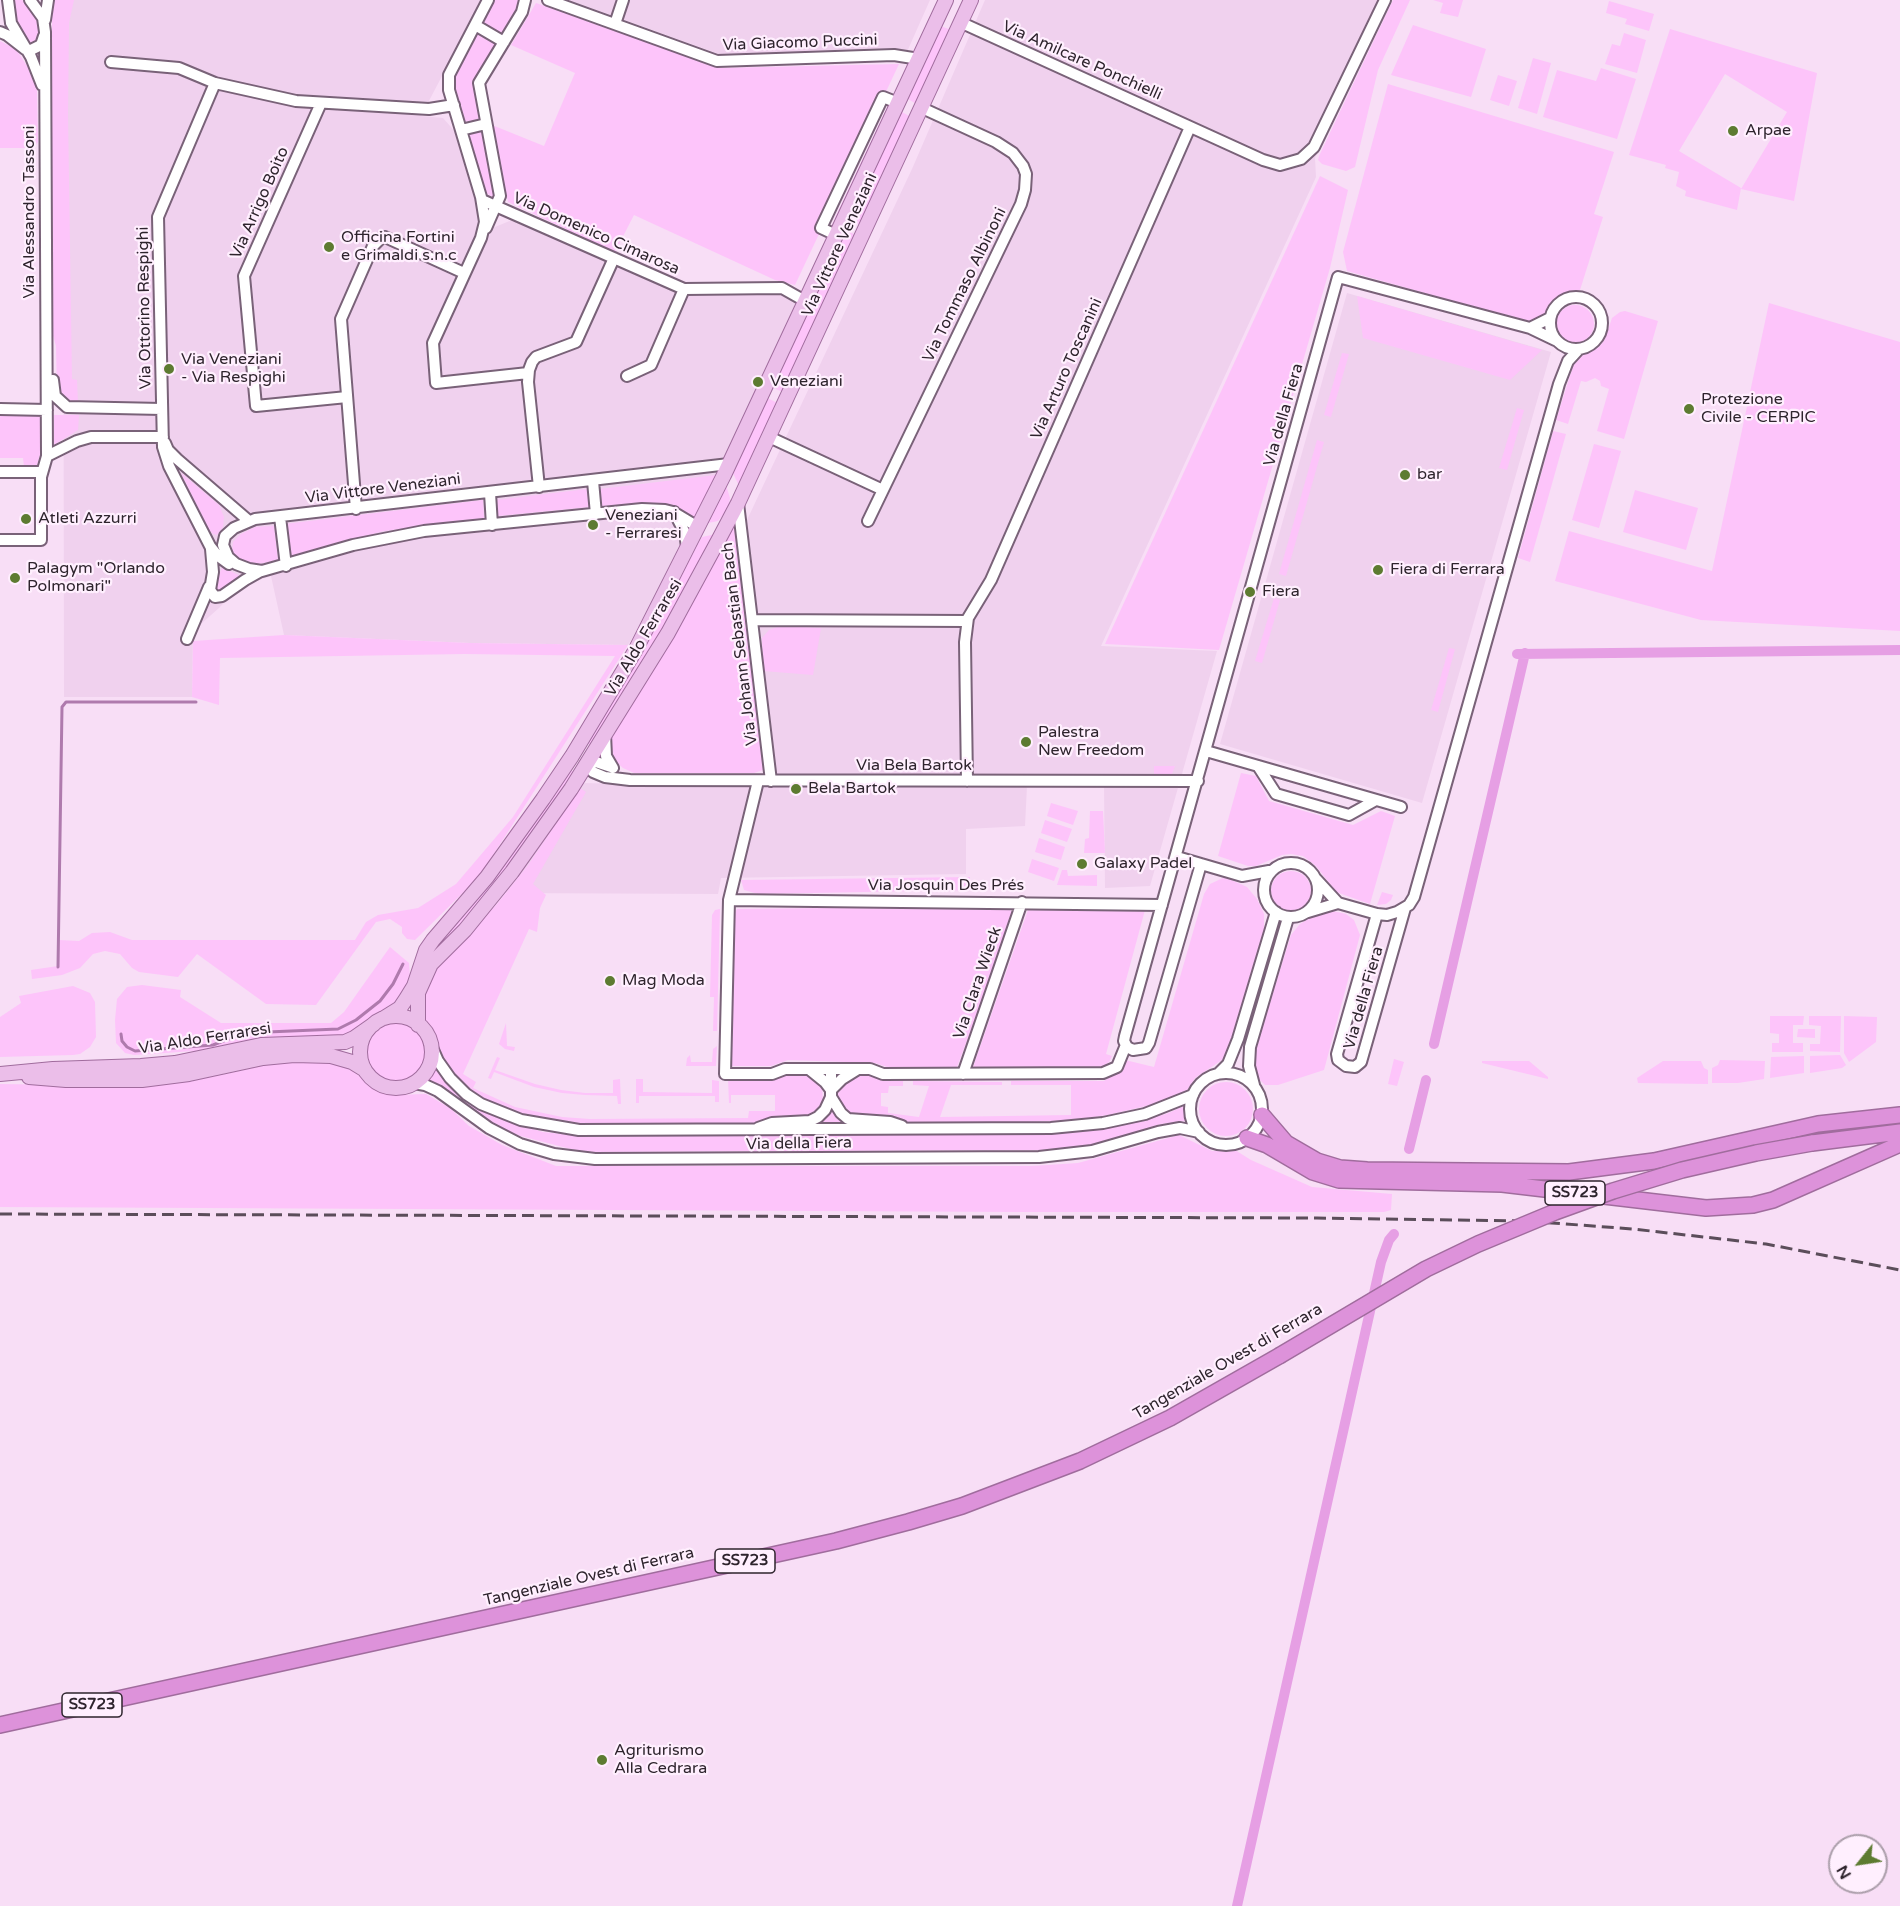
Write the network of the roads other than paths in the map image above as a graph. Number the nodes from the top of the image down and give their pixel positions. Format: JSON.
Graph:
{"nodes":[{"id":1,"x":8,"y":0,"type":"edge"},
{"id":2,"x":30,"y":0,"type":"edge"},
{"id":3,"x":48,"y":0,"type":"edge"},
{"id":4,"x":488,"y":0,"type":"edge"},
{"id":5,"x":525,"y":0,"type":"edge"},
{"id":6,"x":548,"y":0,"type":"edge"},
{"id":7,"x":622,"y":0,"type":"edge"},
{"id":8,"x":946,"y":0,"type":"edge"},
{"id":9,"x":971,"y":0,"type":"edge"},
{"id":10,"x":1385,"y":0,"type":"edge"},
{"id":11,"x":941,"y":14,"type":"junction"},
{"id":12,"x":962,"y":23,"type":"junction"},
{"id":13,"x":45,"y":24,"type":"junction"},
{"id":14,"x":615,"y":24,"type":"junction"},
{"id":15,"x":475,"y":25,"type":"junction"},
{"id":16,"x":0,"y":32,"type":"edge"},
{"id":17,"x":504,"y":42,"type":"junction"},
{"id":18,"x":25,"y":49,"type":"junction"},
{"id":19,"x":919,"y":59,"type":"junction"},
{"id":20,"x":111,"y":62,"type":"dead end"},
{"id":21,"x":215,"y":83,"type":"junction"},
{"id":22,"x":45,"y":94,"type":"junction"},
{"id":23,"x":321,"y":103,"type":"junction"},
{"id":24,"x":898,"y":103,"type":"junction"},
{"id":25,"x":454,"y":105,"type":"junction"},
{"id":26,"x":921,"y":110,"type":"junction"},
{"id":27,"x":486,"y":124,"type":"junction"},
{"id":28,"x":1190,"y":127,"type":"junction"},
{"id":29,"x":461,"y":130,"type":"junction"},
{"id":30,"x":482,"y":200,"type":"junction"},
{"id":31,"x":496,"y":206,"type":"junction"},
{"id":32,"x":843,"y":220,"type":"junction"},
{"id":33,"x":864,"y":232,"type":"junction"},
{"id":34,"x":836,"y":235,"type":"junction"},
{"id":35,"x":481,"y":238,"type":"junction"},
{"id":36,"x":614,"y":258,"type":"junction"},
{"id":37,"x":464,"y":273,"type":"junction"},
{"id":38,"x":684,"y":289,"type":"junction"},
{"id":39,"x":805,"y":301,"type":"junction"},
{"id":40,"x":1550,"y":318,"type":"junction"},
{"id":41,"x":1530,"y":328,"type":"junction"},
{"id":42,"x":46,"y":331,"type":"junction"},
{"id":43,"x":1556,"y":341,"type":"junction"},
{"id":44,"x":1579,"y":349,"type":"junction"},
{"id":45,"x":528,"y":373,"type":"junction"},
{"id":46,"x":627,"y":376,"type":"dead end"},
{"id":47,"x":1559,"y":384,"type":"junction"},
{"id":48,"x":764,"y":389,"type":"junction"},
{"id":49,"x":347,"y":397,"type":"junction"},
{"id":50,"x":786,"y":401,"type":"junction"},
{"id":51,"x":0,"y":409,"type":"edge"},
{"id":52,"x":162,"y":409,"type":"junction"},
{"id":53,"x":46,"y":410,"type":"junction"},
{"id":54,"x":163,"y":437,"type":"junction"},
{"id":55,"x":769,"y":437,"type":"junction"},
{"id":56,"x":47,"y":456,"type":"junction"},
{"id":57,"x":726,"y":470,"type":"junction"},
{"id":58,"x":0,"y":472,"type":"edge"},
{"id":59,"x":42,"y":472,"type":"junction"},
{"id":60,"x":593,"y":481,"type":"junction"},
{"id":61,"x":539,"y":487,"type":"junction"},
{"id":62,"x":883,"y":490,"type":"junction"},
{"id":63,"x":490,"y":493,"type":"junction"},
{"id":64,"x":738,"y":503,"type":"junction"},
{"id":65,"x":356,"y":509,"type":"junction"},
{"id":66,"x":674,"y":512,"type":"junction"},
{"id":67,"x":596,"y":514,"type":"junction"},
{"id":68,"x":280,"y":517,"type":"junction"},
{"id":69,"x":249,"y":521,"type":"junction"},
{"id":70,"x":868,"y":521,"type":"dead end"},
{"id":71,"x":492,"y":525,"type":"junction"},
{"id":72,"x":699,"y":526,"type":"junction"},
{"id":73,"x":726,"y":526,"type":"junction"},
{"id":74,"x":0,"y":540,"type":"edge"},
{"id":75,"x":210,"y":546,"type":"junction"},
{"id":76,"x":687,"y":549,"type":"junction"},
{"id":77,"x":286,"y":566,"type":"junction"},
{"id":78,"x":241,"y":567,"type":"junction"},
{"id":79,"x":262,"y":571,"type":"junction"},
{"id":80,"x":209,"y":586,"type":"junction"},
{"id":81,"x":753,"y":620,"type":"junction"},
{"id":82,"x":967,"y":621,"type":"junction"},
{"id":83,"x":188,"y":639,"type":"dead end"},
{"id":84,"x":605,"y":734,"type":"junction"},
{"id":85,"x":1206,"y":751,"type":"junction"},
{"id":86,"x":572,"y":756,"type":"junction"},
{"id":87,"x":586,"y":764,"type":"junction"},
{"id":88,"x":1258,"y":766,"type":"junction"},
{"id":89,"x":608,"y":772,"type":"junction"},
{"id":90,"x":758,"y":781,"type":"junction"},
{"id":91,"x":771,"y":781,"type":"junction"},
{"id":92,"x":966,"y":781,"type":"junction"},
{"id":93,"x":1198,"y":781,"type":"junction"},
{"id":94,"x":570,"y":789,"type":"junction"},
{"id":95,"x":1376,"y":800,"type":"junction"},
{"id":96,"x":1401,"y":807,"type":"dead end"},
{"id":97,"x":1177,"y":857,"type":"junction"},
{"id":98,"x":1201,"y":864,"type":"junction"},
{"id":99,"x":1269,"y":872,"type":"junction"},
{"id":100,"x":1242,"y":876,"type":"junction"},
{"id":101,"x":1316,"y":879,"type":"junction"},
{"id":102,"x":1264,"y":897,"type":"junction"},
{"id":103,"x":729,"y":900,"type":"junction"},
{"id":104,"x":1022,"y":902,"type":"junction"},
{"id":105,"x":1338,"y":903,"type":"junction"},
{"id":106,"x":1162,"y":905,"type":"junction"},
{"id":107,"x":1405,"y":909,"type":"junction"},
{"id":108,"x":1276,"y":912,"type":"junction"},
{"id":109,"x":1308,"y":912,"type":"junction"},
{"id":110,"x":1377,"y":914,"type":"junction"},
{"id":111,"x":1288,"y":918,"type":"junction"},
{"id":112,"x":379,"y":1021,"type":"junction"},
{"id":113,"x":418,"y":1025,"type":"junction"},
{"id":114,"x":430,"y":1043,"type":"junction"},
{"id":115,"x":1126,"y":1045,"type":"junction"},
{"id":116,"x":809,"y":1069,"type":"junction"},
{"id":117,"x":831,"y":1069,"type":"junction"},
{"id":118,"x":859,"y":1069,"type":"junction"},
{"id":119,"x":365,"y":1070,"type":"junction"},
{"id":120,"x":0,"y":1074,"type":"edge"},
{"id":121,"x":963,"y":1074,"type":"junction"},
{"id":122,"x":1218,"y":1074,"type":"junction"},
{"id":123,"x":414,"y":1083,"type":"junction"},
{"id":124,"x":1254,"y":1086,"type":"junction"},
{"id":125,"x":831,"y":1094,"type":"junction"},
{"id":126,"x":1193,"y":1095,"type":"junction"},
{"id":127,"x":1262,"y":1115,"type":"junction"},
{"id":128,"x":1900,"y":1115,"type":"edge"},
{"id":129,"x":750,"y":1130,"type":"junction"},
{"id":130,"x":912,"y":1130,"type":"junction"},
{"id":131,"x":1199,"y":1132,"type":"junction"},
{"id":132,"x":1900,"y":1132,"type":"edge"},
{"id":133,"x":1247,"y":1138,"type":"junction"},
{"id":134,"x":1900,"y":1144,"type":"edge"},
{"id":135,"x":0,"y":1725,"type":"edge"}],
"edges":[{"from":1,"to":18,"type":"street","name":"Via Alessandro Tassoni"},
{"from":2,"to":13,"type":"street"},
{"from":3,"to":13,"type":"street"},
{"from":4,"to":15,"type":"street"},
{"from":5,"to":17,"type":"street"},
{"from":6,"to":14,"type":"street","name":"Via Giacomo Puccini"},
{"from":7,"to":14,"type":"street"},
{"from":8,"to":11,"type":"main road","name":"Via Vittore Veneziani"},
{"from":9,"to":12,"type":"main road","name":"Via Vittore Veneziani"},
{"from":10,"to":28,"type":"street","name":"Via Amilcare Ponchielli"},
{"from":11,"to":12,"type":"main road"},
{"from":11,"to":19,"type":"main road","name":"Via Vittore Veneziani"},
{"from":12,"to":26,"type":"main road","name":"Via Vittore Veneziani"},
{"from":12,"to":28,"type":"street","name":"Via Amilcare Ponchielli"},
{"from":13,"to":18,"type":"street"},
{"from":13,"to":22,"type":"street","name":"Via Alessandro Tassoni"},
{"from":14,"to":19,"type":"street","name":"Via Giacomo Puccini"},
{"from":15,"to":17,"type":"street"},
{"from":15,"to":25,"type":"street"},
{"from":16,"to":18,"type":"street","name":"Via Alessandro Tassoni"},
{"from":17,"to":27,"type":"street"},
{"from":18,"to":22,"type":"street","name":"Via Alessandro Tassoni"},
{"from":19,"to":24,"type":"main road","name":"Via Vittore Veneziani"},
{"from":20,"to":21,"type":"street"},
{"from":21,"to":23,"type":"street"},
{"from":21,"to":52,"type":"street","name":"Via Ottorino Respighi"},
{"from":22,"to":42,"type":"street","name":"Via Alessandro Tassoni"},
{"from":23,"to":25,"type":"street"},
{"from":23,"to":49,"type":"street","name":"Via Arrigo Boito"},
{"from":24,"to":26,"type":"main road"},
{"from":24,"to":32,"type":"main road","name":"Via Vittore Veneziani"},
{"from":24,"to":34,"type":"street"},
{"from":25,"to":29,"type":"street"},
{"from":26,"to":33,"type":"main road","name":"Via Vittore Veneziani"},
{"from":26,"to":62,"type":"street","name":"Via Tommaso Albinoni"},
{"from":27,"to":29,"type":"street"},
{"from":27,"to":31,"type":"street"},
{"from":28,"to":82,"type":"street","name":"Via Arturo Toscanini"},
{"from":29,"to":30,"type":"street"},
{"from":30,"to":31,"type":"street","name":"Via Domenico Cimarosa"},
{"from":30,"to":35,"type":"street"},
{"from":31,"to":35,"type":"street"},
{"from":31,"to":36,"type":"street","name":"Via Domenico Cimarosa"},
{"from":32,"to":33,"type":"main road"},
{"from":32,"to":34,"type":"main road","name":"Via Vittore Veneziani"},
{"from":33,"to":50,"type":"main road","name":"Via Vittore Veneziani"},
{"from":34,"to":39,"type":"main road","name":"Via Vittore Veneziani"},
{"from":35,"to":37,"type":"street"},
{"from":36,"to":38,"type":"street","name":"Via Domenico Cimarosa"},
{"from":36,"to":45,"type":"street"},
{"from":37,"to":45,"type":"street"},
{"from":37,"to":49,"type":"street"},
{"from":38,"to":39,"type":"street","name":"Via Domenico Cimarosa"},
{"from":38,"to":46,"type":"street"},
{"from":39,"to":48,"type":"main road","name":"Via Vittore Veneziani"},
{"from":40,"to":41,"type":"street","name":"Via della Fiera"},
{"from":40,"to":43,"type":"street","name":"Via della Fiera"},
{"from":40,"to":44,"type":"street","name":"Via della Fiera"},
{"from":41,"to":43,"type":"street","name":"Via della Fiera"},
{"from":41,"to":85,"type":"street","name":"Via della Fiera"},
{"from":42,"to":52,"type":"street","name":"Via Alessandro Tassoni"},
{"from":42,"to":53,"type":"street","name":"Via Alessandro Tassoni"},
{"from":43,"to":44,"type":"street","name":"Via della Fiera"},
{"from":43,"to":47,"type":"street","name":"Via della Fiera"},
{"from":44,"to":47,"type":"street","name":"Via della Fiera"},
{"from":45,"to":61,"type":"street"},
{"from":47,"to":107,"type":"street","name":"Via della Fiera"},
{"from":48,"to":50,"type":"main road"},
{"from":48,"to":57,"type":"main road","name":"Via Vittore Veneziani"},
{"from":49,"to":65,"type":"street"},
{"from":50,"to":55,"type":"main road","name":"Via Vittore Veneziani"},
{"from":51,"to":53,"type":"street"},
{"from":52,"to":54,"type":"street","name":"Via Ottorino Respighi"},
{"from":53,"to":56,"type":"street","name":"Via Alessandro Tassoni"},
{"from":54,"to":56,"type":"street"},
{"from":54,"to":69,"type":"street"},
{"from":54,"to":75,"type":"street","name":"Via Ottorino Respighi"},
{"from":55,"to":62,"type":"street"},
{"from":55,"to":64,"type":"main road","name":"Via Vittore Veneziani"},
{"from":56,"to":59,"type":"street","name":"Via Alessandro Tassoni"},
{"from":57,"to":60,"type":"street","name":"Via Vittore Veneziani"},
{"from":57,"to":64,"type":"main road"},
{"from":57,"to":72,"type":"main road","name":"Via Vittore Veneziani"},
{"from":58,"to":59,"type":"street"},
{"from":59,"to":74,"type":"street","name":"Via Alessandro Tassoni"},
{"from":60,"to":61,"type":"street","name":"Via Vittore Veneziani"},
{"from":60,"to":67,"type":"street"},
{"from":61,"to":63,"type":"street","name":"Via Vittore Veneziani"},
{"from":62,"to":70,"type":"street","name":"Via Tommaso Albinoni"},
{"from":63,"to":65,"type":"street","name":"Via Vittore Veneziani"},
{"from":63,"to":71,"type":"street"},
{"from":64,"to":73,"type":"main road","name":"Via Vittore Veneziani"},
{"from":64,"to":81,"type":"street","name":"Via Johann Sebastian Bach"},
{"from":65,"to":68,"type":"street","name":"Via Vittore Veneziani"},
{"from":66,"to":67,"type":"street"},
{"from":66,"to":72,"type":"street"},
{"from":66,"to":76,"type":"street"},
{"from":67,"to":71,"type":"street"},
{"from":68,"to":69,"type":"street","name":"Via Vittore Veneziani"},
{"from":68,"to":77,"type":"street"},
{"from":69,"to":78,"type":"street","name":"Via Vittore Veneziani"},
{"from":71,"to":77,"type":"street"},
{"from":72,"to":73,"type":"main road"},
{"from":72,"to":76,"type":"main road","name":"Via Aldo Ferraresi"},
{"from":73,"to":84,"type":"main road","name":"Via Aldo Ferraresi"},
{"from":75,"to":78,"type":"street","name":"Via Ottorino Respighi"},
{"from":75,"to":80,"type":"street","name":"Via Ottorino Respighi"},
{"from":76,"to":86,"type":"main road","name":"Via Aldo Ferraresi"},
{"from":77,"to":79,"type":"street"},
{"from":78,"to":79,"type":"street"},
{"from":79,"to":80,"type":"street"},
{"from":80,"to":83,"type":"street","name":"Via Ottorino Respighi"},
{"from":81,"to":82,"type":"street"},
{"from":81,"to":91,"type":"street","name":"Via Johann Sebastian Bach"},
{"from":82,"to":92,"type":"street","name":"Via Arturo Toscanini"},
{"from":84,"to":87,"type":"main road","name":"Via Aldo Ferraresi"},
{"from":84,"to":89,"type":"street"},
{"from":85,"to":88,"type":"street"},
{"from":85,"to":93,"type":"street","name":"Via della Fiera"},
{"from":86,"to":87,"type":"main road"},
{"from":86,"to":112,"type":"main road","name":"Via Aldo Ferraresi"},
{"from":87,"to":89,"type":"street","name":"Via Bela Bartok"},
{"from":87,"to":94,"type":"main road","name":"Via Aldo Ferraresi"},
{"from":88,"to":95,"type":"street"},
{"from":88,"to":95,"type":"street"},
{"from":89,"to":90,"type":"street","name":"Via Bela Bartok"},
{"from":89,"to":94,"type":"street","name":"Via Bela Bartok"},
{"from":90,"to":91,"type":"street","name":"Via Bela Bartok"},
{"from":90,"to":103,"type":"street"},
{"from":91,"to":92,"type":"street","name":"Via Bela Bartok"},
{"from":92,"to":93,"type":"street","name":"Via Bela Bartok"},
{"from":93,"to":97,"type":"street","name":"Via della Fiera"},
{"from":94,"to":113,"type":"main road","name":"Via Aldo Ferraresi"},
{"from":95,"to":96,"type":"street"},
{"from":97,"to":98,"type":"street"},
{"from":97,"to":106,"type":"street","name":"Via della Fiera"},
{"from":98,"to":100,"type":"street"},
{"from":98,"to":115,"type":"street"},
{"from":99,"to":100,"type":"street"},
{"from":99,"to":101,"type":"street"},
{"from":99,"to":102,"type":"street"},
{"from":100,"to":102,"type":"street"},
{"from":101,"to":105,"type":"street"},
{"from":101,"to":109,"type":"street"},
{"from":102,"to":108,"type":"street"},
{"from":103,"to":104,"type":"street","name":"Via Josquin Des Prés"},
{"from":103,"to":116,"type":"street","name":"Via della Fiera"},
{"from":104,"to":106,"type":"street","name":"Via Josquin Des Prés"},
{"from":104,"to":121,"type":"street","name":"Via Clara Wieck"},
{"from":105,"to":109,"type":"street"},
{"from":105,"to":110,"type":"street"},
{"from":106,"to":115,"type":"street","name":"Via della Fiera"},
{"from":107,"to":110,"type":"street"},
{"from":107,"to":110,"type":"street","name":"Via della Fiera"},
{"from":108,"to":111,"type":"street"},
{"from":108,"to":122,"type":"street","name":"Via della Fiera"},
{"from":109,"to":111,"type":"street"},
{"from":111,"to":124,"type":"street"},
{"from":112,"to":113,"type":"main road"},
{"from":112,"to":119,"type":"main road","name":"Via Aldo Ferraresi"},
{"from":112,"to":120,"type":"main road","name":"Via Aldo Ferraresi"},
{"from":113,"to":114,"type":"main road"},
{"from":114,"to":123,"type":"main road"},
{"from":114,"to":129,"type":"street","name":"Via della Fiera"},
{"from":115,"to":121,"type":"street","name":"Via della Fiera"},
{"from":116,"to":117,"type":"street","name":"Via della Fiera"},
{"from":116,"to":125,"type":"street","name":"Via della Fiera"},
{"from":117,"to":118,"type":"street","name":"Via della Fiera"},
{"from":117,"to":125,"type":"street"},
{"from":118,"to":121,"type":"street","name":"Via della Fiera"},
{"from":118,"to":125,"type":"street","name":"Via della Fiera"},
{"from":119,"to":120,"type":"main road","name":"Via Aldo Ferraresi"},
{"from":119,"to":123,"type":"main road","name":"Via Aldo Ferraresi"},
{"from":122,"to":124,"type":"street"},
{"from":122,"to":126,"type":"street","name":"Via della Fiera"},
{"from":123,"to":131,"type":"street","name":"Via della Fiera"},
{"from":124,"to":127,"type":"street"},
{"from":125,"to":129,"type":"street","name":"Via della Fiera"},
{"from":125,"to":130,"type":"street","name":"Via della Fiera"},
{"from":126,"to":130,"type":"street","name":"Via della Fiera"},
{"from":126,"to":131,"type":"street"},
{"from":127,"to":128,"type":"highway","number":"SS723"},
{"from":127,"to":133,"type":"street"},
{"from":129,"to":130,"type":"street","name":"Via della Fiera"},
{"from":131,"to":133,"type":"street","name":"Via della Fiera"},
{"from":132,"to":135,"type":"highway","name":"Tangenziale Ovest di Ferrara","number":"SS723","bridge":true},
{"from":133,"to":134,"type":"highway","number":"SS723"}]}
